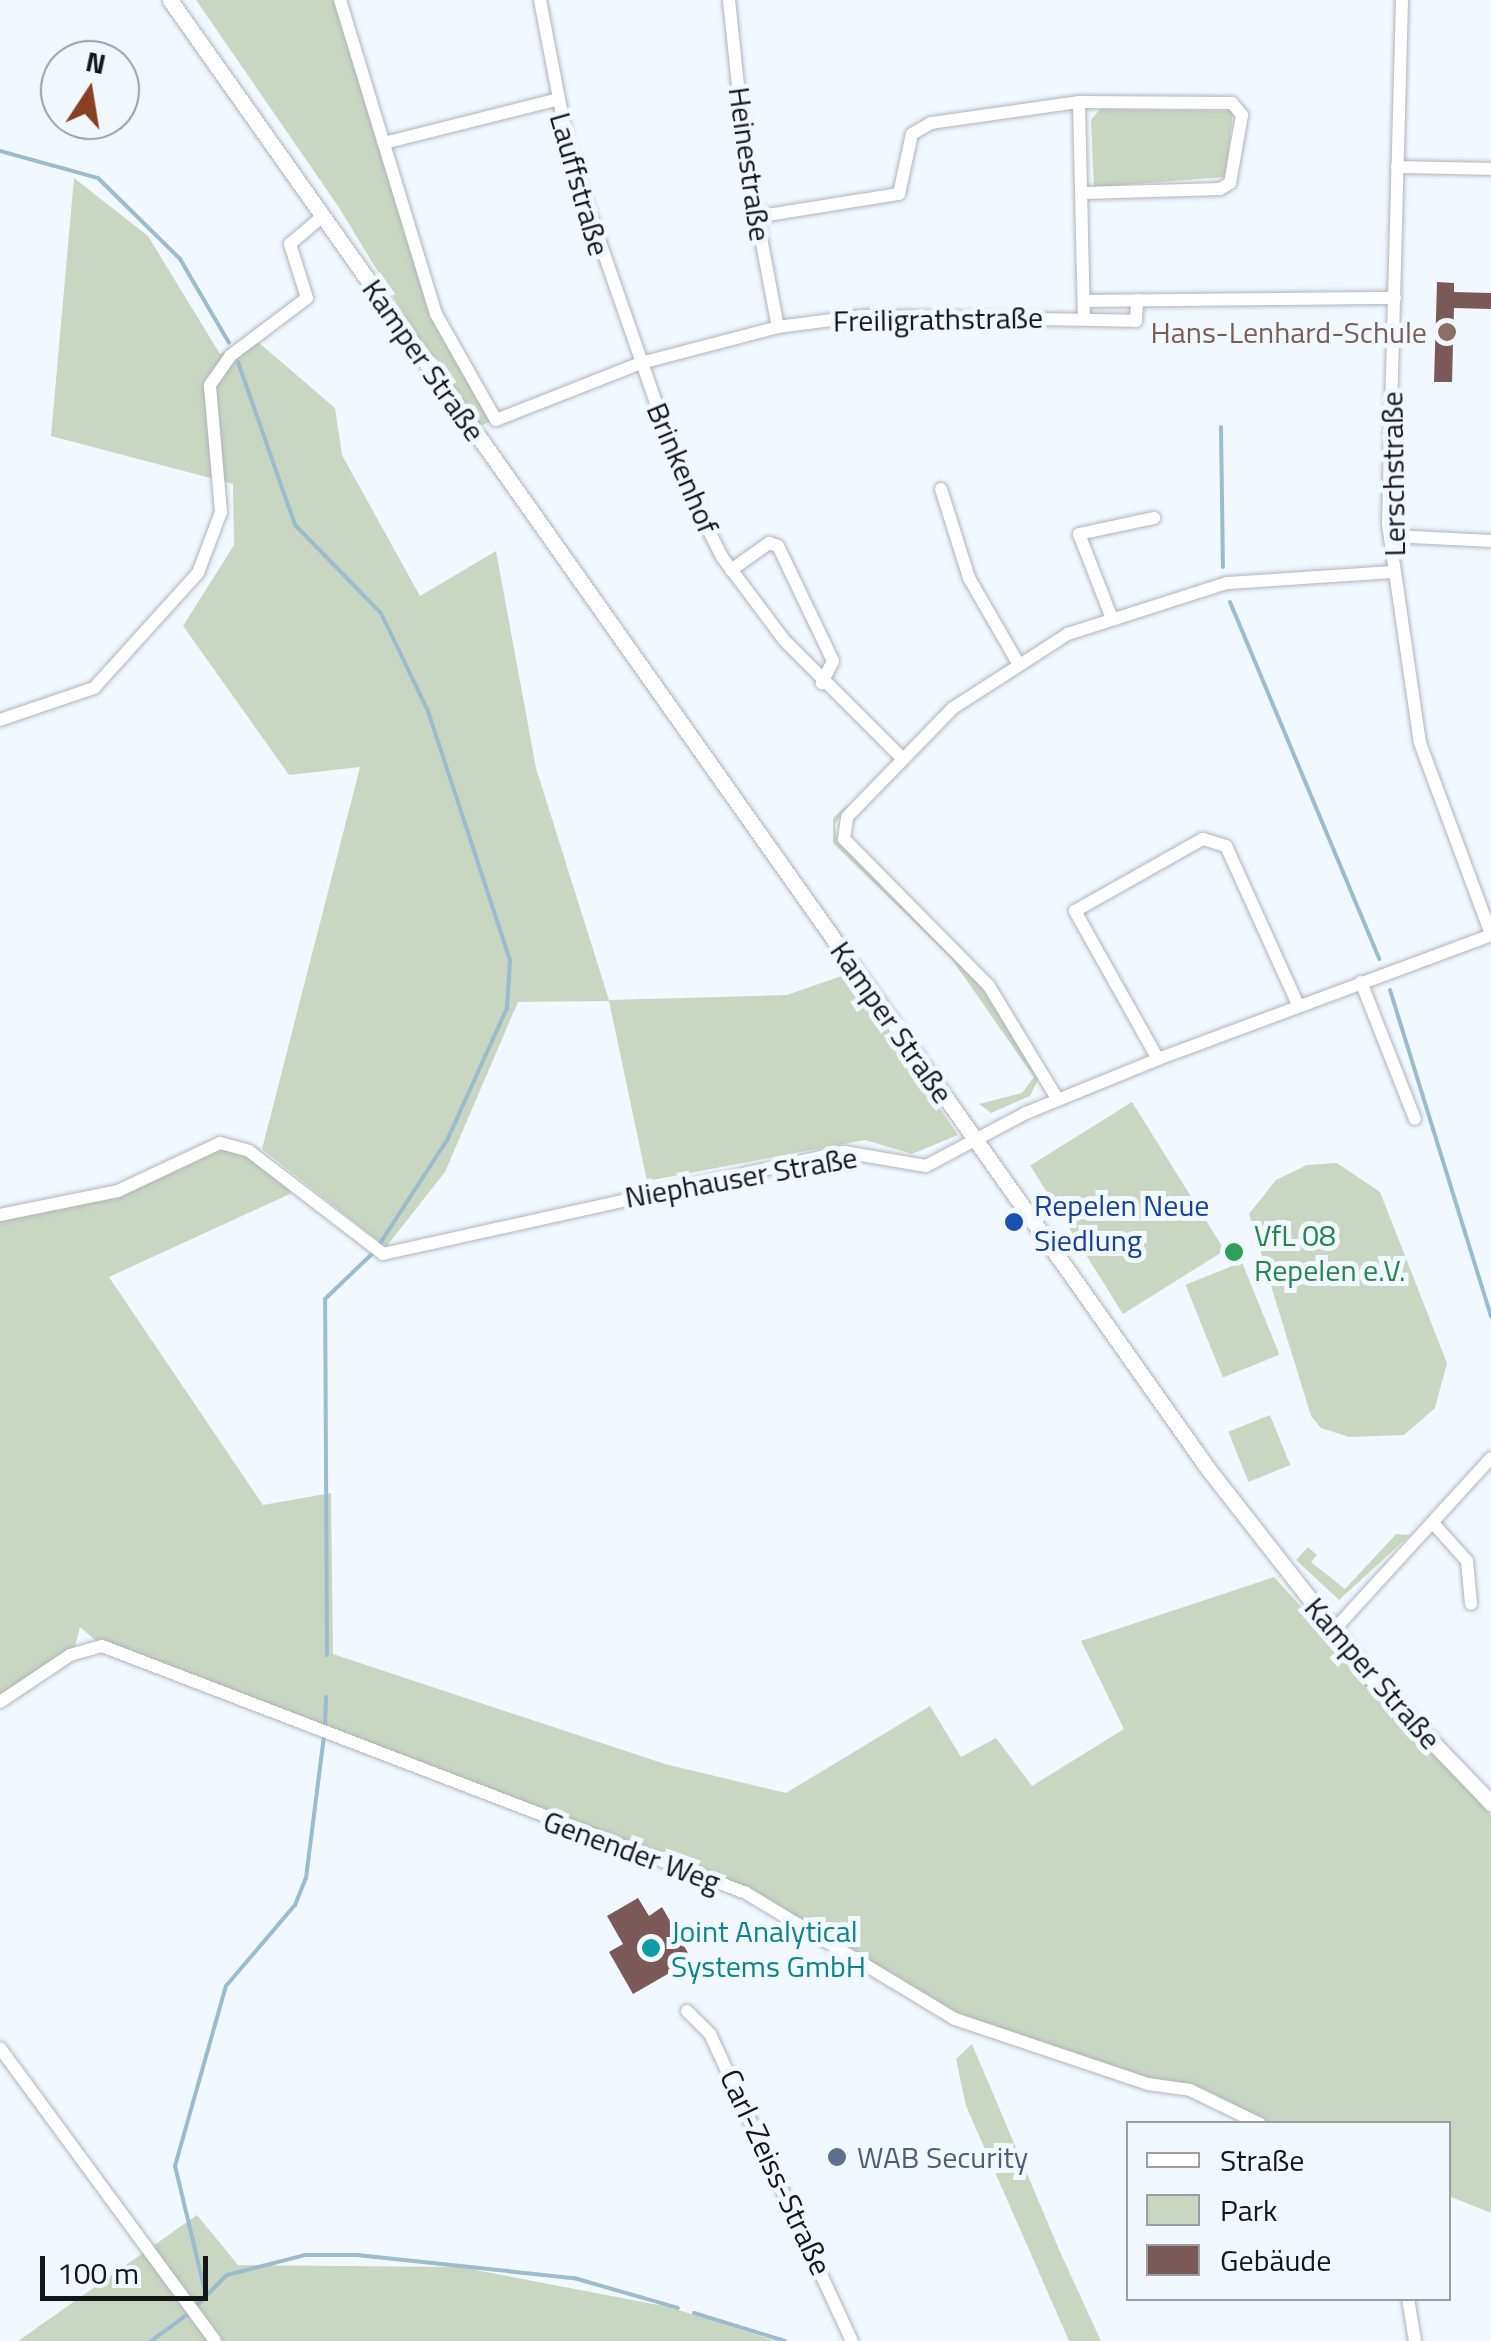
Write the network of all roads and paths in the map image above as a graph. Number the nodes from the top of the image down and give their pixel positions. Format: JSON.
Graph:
{"nodes":[{"id":1,"x":170,"y":0,"type":"edge"},
{"id":2,"x":340,"y":0,"type":"edge"},
{"id":3,"x":540,"y":0,"type":"edge"},
{"id":4,"x":729,"y":0,"type":"edge"},
{"id":5,"x":1402,"y":0,"type":"edge"},
{"id":6,"x":555,"y":100,"type":"junction"},
{"id":7,"x":1079,"y":102,"type":"junction"},
{"id":8,"x":384,"y":143,"type":"junction"},
{"id":9,"x":1397,"y":166,"type":"junction"},
{"id":10,"x":1491,"y":169,"type":"edge"},
{"id":11,"x":1084,"y":193,"type":"junction"},
{"id":12,"x":322,"y":216,"type":"junction"},
{"id":13,"x":755,"y":216,"type":"junction"},
{"id":14,"x":1395,"y":298,"type":"junction"},
{"id":15,"x":1136,"y":300,"type":"junction"},
{"id":16,"x":1085,"y":302,"type":"junction"},
{"id":17,"x":1084,"y":319,"type":"junction"},
{"id":18,"x":778,"y":327,"type":"junction"},
{"id":19,"x":641,"y":363,"type":"junction"},
{"id":20,"x":496,"y":420,"type":"joint"},
{"id":21,"x":941,"y":489,"type":"dead end"},
{"id":22,"x":1154,"y":518,"type":"dead end"},
{"id":23,"x":1392,"y":536,"type":"junction"},
{"id":24,"x":1491,"y":541,"type":"edge"},
{"id":25,"x":731,"y":570,"type":"junction"},
{"id":26,"x":1394,"y":572,"type":"junction"},
{"id":27,"x":1112,"y":616,"type":"junction"},
{"id":28,"x":1018,"y":661,"type":"junction"},
{"id":29,"x":822,"y":682,"type":"junction"},
{"id":30,"x":0,"y":720,"type":"edge"},
{"id":31,"x":900,"y":757,"type":"junction"},
{"id":32,"x":1491,"y":934,"type":"edge"},
{"id":33,"x":1361,"y":982,"type":"junction"},
{"id":34,"x":1298,"y":1006,"type":"junction"},
{"id":35,"x":1158,"y":1059,"type":"junction"},
{"id":36,"x":1058,"y":1100,"type":"junction"},
{"id":37,"x":1414,"y":1119,"type":"dead end"},
{"id":38,"x":976,"y":1141,"type":"junction"},
{"id":39,"x":0,"y":1216,"type":"edge"},
{"id":40,"x":1491,"y":1458,"type":"edge"},
{"id":41,"x":1433,"y":1523,"type":"junction"},
{"id":42,"x":1471,"y":1604,"type":"dead end"},
{"id":43,"x":1332,"y":1631,"type":"junction"},
{"id":44,"x":0,"y":1702,"type":"edge"},
{"id":45,"x":1491,"y":1803,"type":"edge"},
{"id":46,"x":687,"y":2011,"type":"dead end"},
{"id":47,"x":0,"y":2048,"type":"edge"},
{"id":48,"x":1254,"y":2121,"type":"edge"},
{"id":49,"x":1408,"y":2301,"type":"edge"},
{"id":50,"x":216,"y":2341,"type":"edge"},
{"id":51,"x":852,"y":2341,"type":"edge"},
{"id":52,"x":1415,"y":2341,"type":"edge"}],
"edges":[{"from":1,"to":12,"type":"main road","name":"Kamper Straße"},
{"from":2,"to":8,"type":"street","name":"Kamper Straße"},
{"from":3,"to":6,"type":"street","name":"Lauffstraße"},
{"from":4,"to":13,"type":"street","name":"Heinestraße"},
{"from":5,"to":9,"type":"street","name":"Lerschstraße"},
{"from":6,"to":8,"type":"street"},
{"from":6,"to":19,"type":"street","name":"Lauffstraße"},
{"from":7,"to":11,"type":"street"},
{"from":7,"to":11,"type":"street"},
{"from":7,"to":13,"type":"street"},
{"from":8,"to":20,"type":"street","name":"Kamper Straße"},
{"from":9,"to":10,"type":"street"},
{"from":9,"to":14,"type":"street","name":"Lerschstraße"},
{"from":11,"to":16,"type":"street"},
{"from":12,"to":30,"type":"street"},
{"from":12,"to":38,"type":"main road","name":"Kamper Straße"},
{"from":13,"to":18,"type":"street","name":"Heinestraße"},
{"from":14,"to":15,"type":"street","name":"Freiligrathstraße"},
{"from":14,"to":23,"type":"street","name":"Lerschstraße"},
{"from":15,"to":16,"type":"street","name":"Freiligrathstraße"},
{"from":15,"to":17,"type":"street","name":"Freiligrathstraße"},
{"from":16,"to":17,"type":"street"},
{"from":17,"to":18,"type":"street","name":"Freiligrathstraße"},
{"from":18,"to":19,"type":"street","name":"Freiligrathstraße"},
{"from":19,"to":20,"type":"street","name":"Freiligrathstraße"},
{"from":19,"to":25,"type":"street","name":"Brinkenhof"},
{"from":21,"to":28,"type":"street"},
{"from":22,"to":27,"type":"street"},
{"from":23,"to":24,"type":"street"},
{"from":23,"to":26,"type":"street","name":"Lerschstraße"},
{"from":25,"to":29,"type":"street","name":"Brinkenhof"},
{"from":25,"to":29,"type":"street","name":"Brinkenhof"},
{"from":26,"to":27,"type":"street"},
{"from":26,"to":32,"type":"street","name":"Lerschstraße"},
{"from":27,"to":28,"type":"street"},
{"from":28,"to":31,"type":"street"},
{"from":29,"to":31,"type":"street","name":"Brinkenhof"},
{"from":31,"to":36,"type":"street"},
{"from":32,"to":33,"type":"street","name":"Niephauser Straße"},
{"from":33,"to":34,"type":"street","name":"Niephauser Straße"},
{"from":33,"to":37,"type":"street"},
{"from":34,"to":35,"type":"street","name":"Niephauser Straße"},
{"from":34,"to":35,"type":"street"},
{"from":35,"to":36,"type":"street","name":"Niephauser Straße"},
{"from":36,"to":38,"type":"street","name":"Niephauser Straße"},
{"from":38,"to":39,"type":"street","name":"Niephauser Straße"},
{"from":38,"to":43,"type":"main road","name":"Kamper Straße"},
{"from":40,"to":41,"type":"street"},
{"from":41,"to":42,"type":"street"},
{"from":41,"to":43,"type":"street"},
{"from":43,"to":45,"type":"main road","name":"Kamper Straße"},
{"from":44,"to":48,"type":"street","name":"Genender Weg"},
{"from":46,"to":51,"type":"street","name":"Carl-Zeiss-Straße"},
{"from":47,"to":50,"type":"street"},
{"from":49,"to":52,"type":"street"}]}
